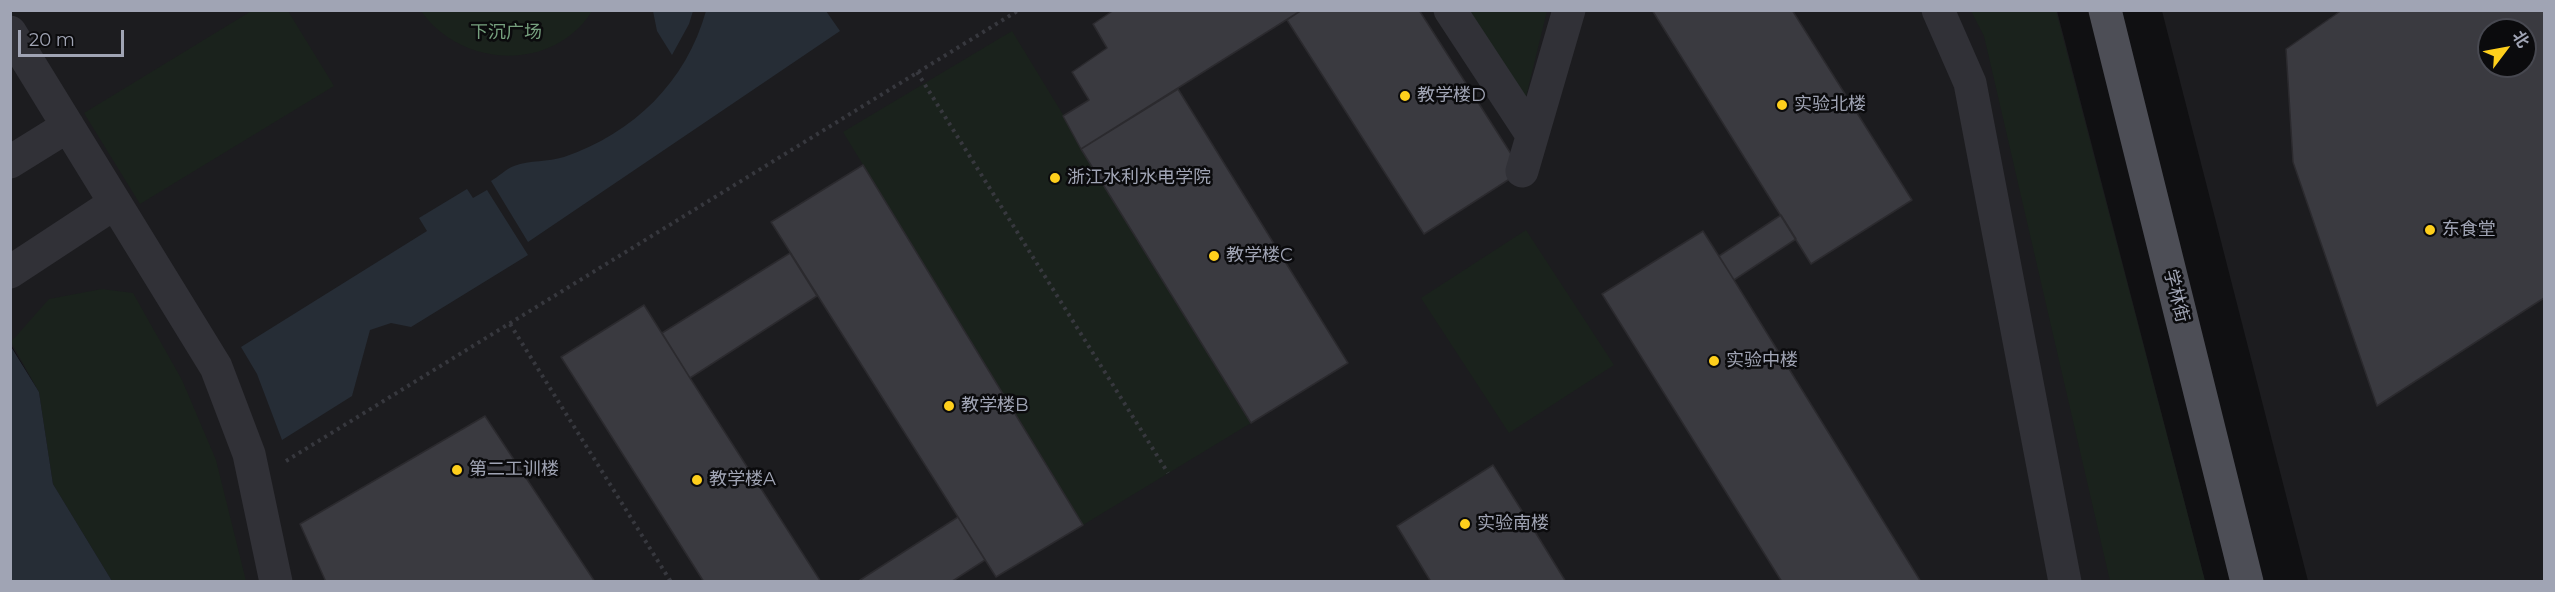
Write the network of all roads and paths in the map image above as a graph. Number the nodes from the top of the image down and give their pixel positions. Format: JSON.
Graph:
{"nodes":[{"id":1,"x":1019,"y":10,"type":"edge"},
{"id":2,"x":1450,"y":10,"type":"edge"},
{"id":3,"x":1938,"y":10,"type":"edge"},
{"id":4,"x":2105,"y":10,"type":"edge"},
{"id":5,"x":1564,"y":15,"type":"edge"},
{"id":6,"x":10,"y":32,"type":"edge"},
{"id":7,"x":916,"y":72,"type":"junction"},
{"id":8,"x":68,"y":126,"type":"junction"},
{"id":9,"x":1532,"y":135,"type":"junction"},
{"id":10,"x":10,"y":162,"type":"edge"},
{"id":11,"x":1522,"y":171,"type":"dead end"},
{"id":12,"x":115,"y":203,"type":"junction"},
{"id":13,"x":10,"y":272,"type":"edge"},
{"id":14,"x":510,"y":324,"type":"junction"},
{"id":15,"x":1168,"y":473,"type":"dead end"},
{"id":16,"x":255,"y":480,"type":"junction"},
{"id":17,"x":276,"y":582,"type":"edge"},
{"id":18,"x":671,"y":582,"type":"edge"},
{"id":19,"x":2065,"y":582,"type":"edge"},
{"id":20,"x":2247,"y":582,"type":"edge"}],
"edges":[{"from":1,"to":7,"type":"path"},
{"from":2,"to":9,"type":"street"},
{"from":3,"to":19,"type":"street"},
{"from":4,"to":20,"type":"main road","name":"学林街"},
{"from":5,"to":9,"type":"street"},
{"from":6,"to":8,"type":"street"},
{"from":7,"to":14,"type":"path"},
{"from":7,"to":15,"type":"path"},
{"from":8,"to":10,"type":"street"},
{"from":8,"to":12,"type":"street"},
{"from":9,"to":11,"type":"street"},
{"from":12,"to":13,"type":"street"},
{"from":12,"to":16,"type":"street"},
{"from":14,"to":16,"type":"path"},
{"from":14,"to":18,"type":"path"},
{"from":16,"to":17,"type":"street"}]}
